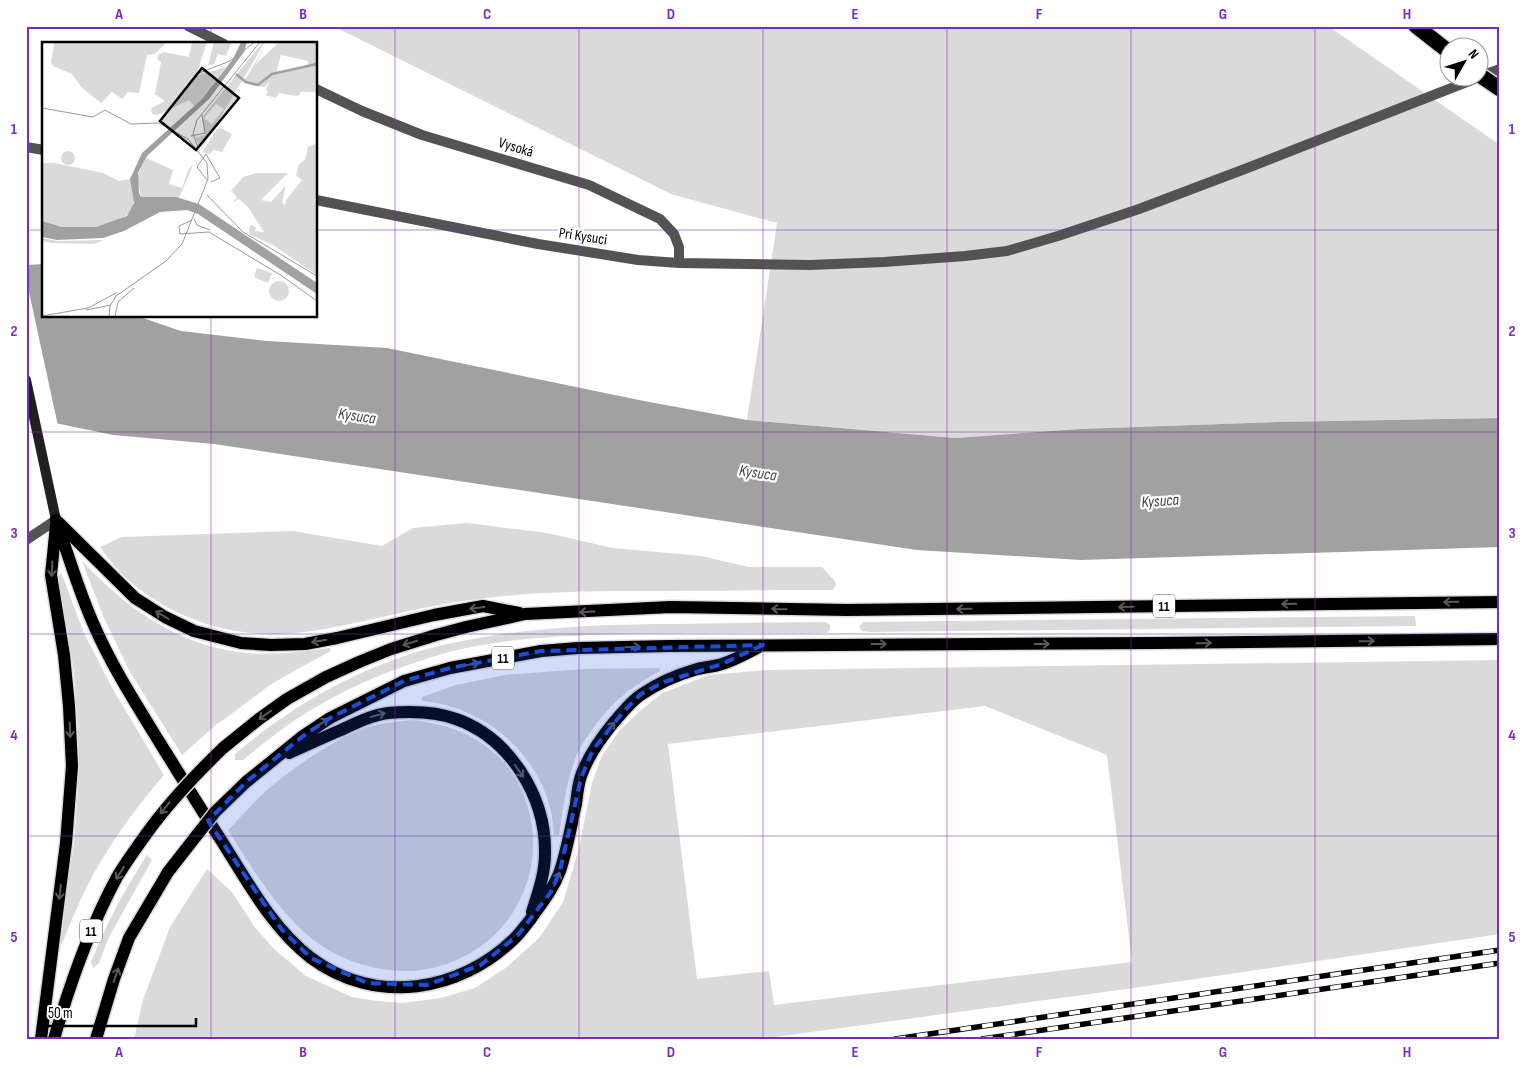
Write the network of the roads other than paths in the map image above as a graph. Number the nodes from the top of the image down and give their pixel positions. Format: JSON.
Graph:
{"nodes":[{"id":1,"x":188,"y":26,"type":"edge"},
{"id":2,"x":1416,"y":26,"type":"edge"},
{"id":3,"x":220,"y":42,"type":"edge"},
{"id":4,"x":1438,"y":43,"type":"edge"},
{"id":5,"x":1500,"y":69,"type":"edge"},
{"id":6,"x":1488,"y":73,"type":"edge"},
{"id":7,"x":1488,"y":82,"type":"edge"},
{"id":8,"x":1448,"y":88,"type":"edge"},
{"id":9,"x":318,"y":89,"type":"edge"},
{"id":10,"x":1500,"y":89,"type":"edge"},
{"id":11,"x":26,"y":147,"type":"edge"},
{"id":12,"x":42,"y":150,"type":"edge"},
{"id":13,"x":318,"y":200,"type":"edge"},
{"id":14,"x":679,"y":263,"type":"junction"},
{"id":15,"x":26,"y":380,"type":"edge"},
{"id":16,"x":56,"y":520,"type":"junction"},
{"id":17,"x":26,"y":540,"type":"edge"},
{"id":18,"x":1500,"y":602,"type":"edge"},
{"id":19,"x":525,"y":614,"type":"junction"},
{"id":20,"x":1500,"y":639,"type":"edge"},
{"id":21,"x":763,"y":645,"type":"junction"},
{"id":22,"x":269,"y":762,"type":"junction"},
{"id":23,"x":530,"y":919,"type":"junction"},
{"id":24,"x":41,"y":1039,"type":"edge"},
{"id":25,"x":54,"y":1039,"type":"edge"},
{"id":26,"x":96,"y":1039,"type":"edge"}],
"edges":[{"from":1,"to":3,"type":"street"},
{"from":2,"to":4,"type":"highway"},
{"from":5,"to":6,"type":"street","name":"Pri Kysuci"},
{"from":7,"to":10,"type":"highway","bridge":true},
{"from":8,"to":14,"type":"street","name":"Pri Kysuci"},
{"from":9,"to":14,"type":"street","name":"Vysoká"},
{"from":11,"to":12,"type":"street"},
{"from":13,"to":14,"type":"street","name":"Pri Kysuci"},
{"from":15,"to":16,"type":"main road"},
{"from":16,"to":17,"type":"street"},
{"from":19,"to":16,"type":"main road","one_way":true},
{"from":16,"to":23,"type":"main road"},
{"from":16,"to":24,"type":"main road","one_way":true},
{"from":18,"to":19,"type":"main road","number":"11","one_way":true},
{"from":19,"to":25,"type":"main road","number":"11","one_way":true,"bridge":true},
{"from":21,"to":20,"type":"main road","number":"11","one_way":true},
{"from":22,"to":21,"type":"main road","number":"11","one_way":true},
{"from":23,"to":21,"type":"main road","one_way":true},
{"from":22,"to":23,"type":"main road","one_way":true},
{"from":26,"to":22,"type":"main road","number":"11","one_way":true,"bridge":true}]}
